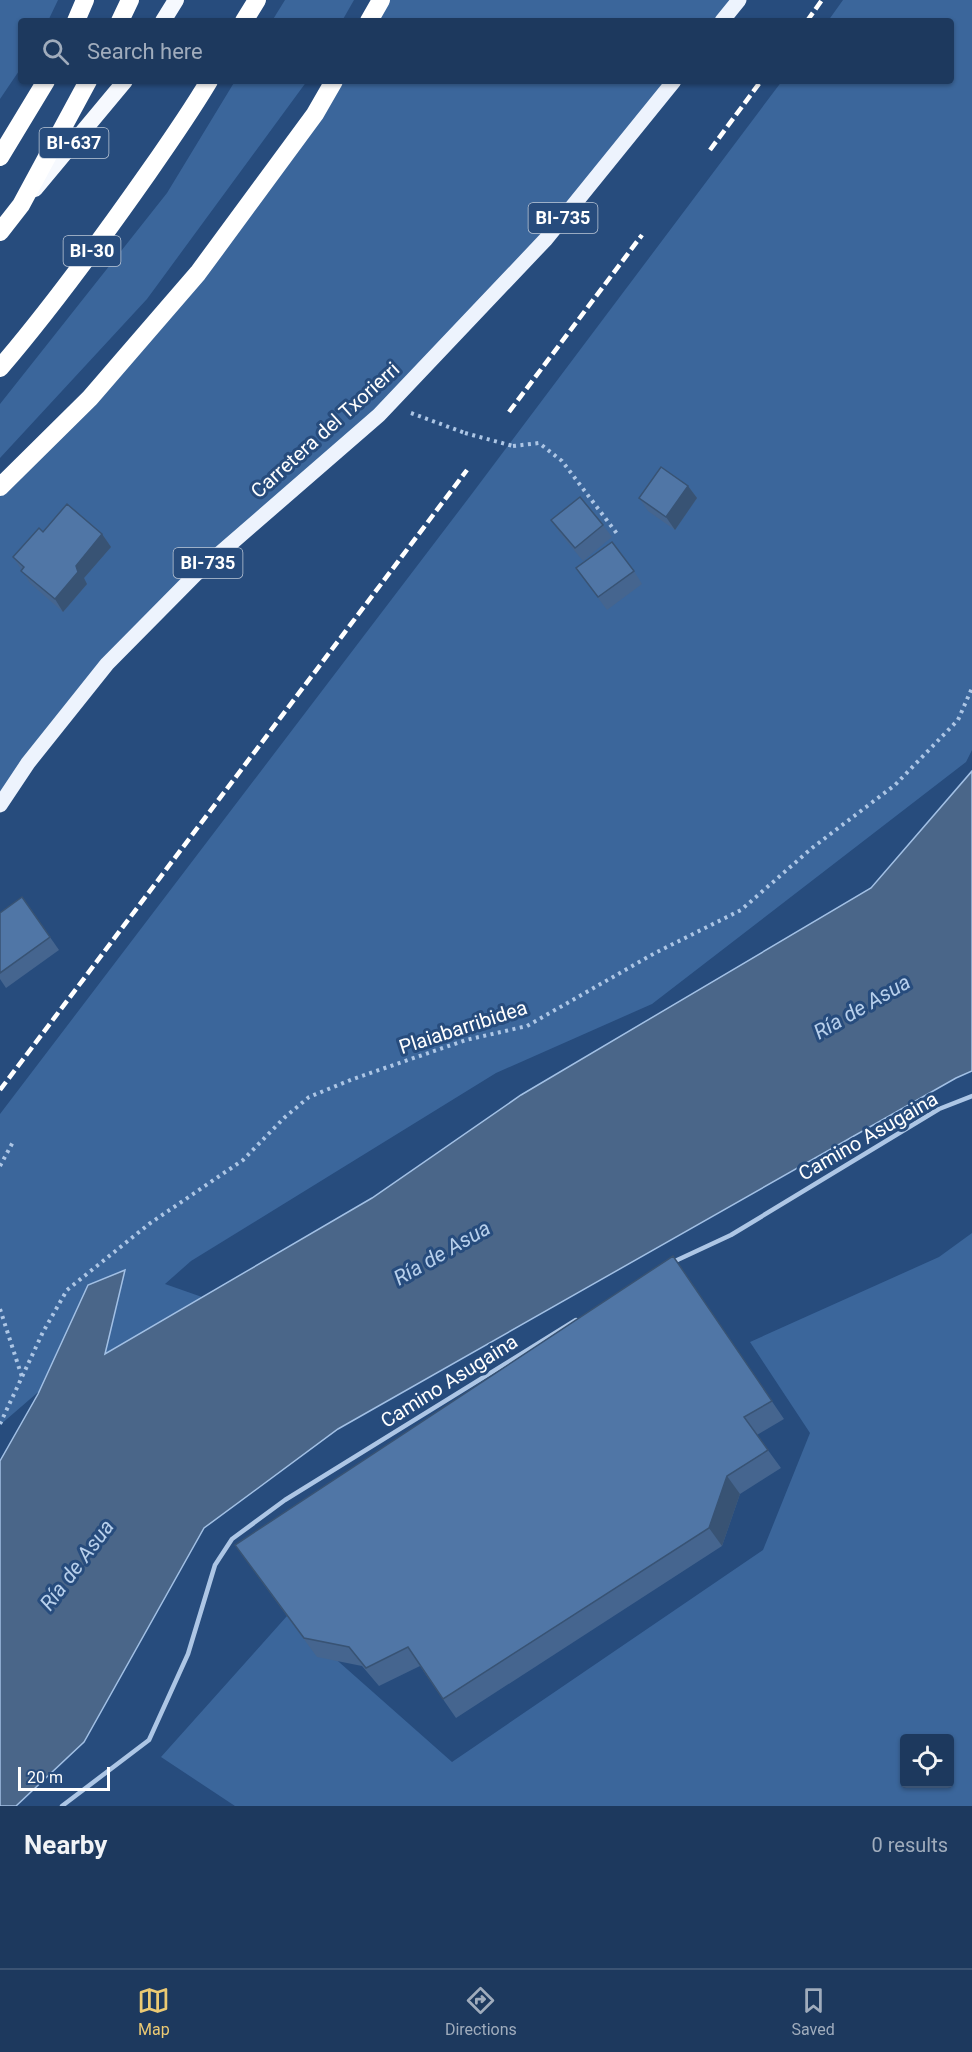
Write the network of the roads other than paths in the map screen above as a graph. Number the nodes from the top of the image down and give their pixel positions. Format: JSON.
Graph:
{"nodes":[{"id":1,"x":85,"y":0,"type":"edge"},
{"id":2,"x":130,"y":0,"type":"edge"},
{"id":3,"x":176,"y":0,"type":"edge"},
{"id":4,"x":257,"y":0,"type":"edge"},
{"id":5,"x":381,"y":0,"type":"edge"},
{"id":6,"x":739,"y":0,"type":"edge"},
{"id":7,"x":77,"y":18,"type":"edge"},
{"id":8,"x":121,"y":18,"type":"edge"},
{"id":9,"x":165,"y":18,"type":"edge"},
{"id":10,"x":246,"y":18,"type":"edge"},
{"id":11,"x":371,"y":18,"type":"edge"},
{"id":12,"x":724,"y":18,"type":"edge"},
{"id":13,"x":44,"y":84,"type":"edge"},
{"id":14,"x":86,"y":84,"type":"edge"},
{"id":15,"x":122,"y":84,"type":"edge"},
{"id":16,"x":207,"y":84,"type":"edge"},
{"id":17,"x":332,"y":84,"type":"edge"},
{"id":18,"x":672,"y":84,"type":"edge"},
{"id":19,"x":0,"y":157,"type":"edge"},
{"id":20,"x":21,"y":205,"type":"junction"},
{"id":21,"x":0,"y":232,"type":"edge"},
{"id":22,"x":0,"y":368,"type":"edge"},
{"id":23,"x":0,"y":487,"type":"edge"},
{"id":24,"x":0,"y":806,"type":"edge"},
{"id":25,"x":972,"y":1096,"type":"edge"},
{"id":26,"x":668,"y":1265,"type":"edge"},
{"id":27,"x":577,"y":1320,"type":"edge"},
{"id":28,"x":62,"y":1806,"type":"edge"}],
"edges":[{"from":1,"to":7,"type":"highway"},
{"from":2,"to":8,"type":"highway"},
{"from":3,"to":9,"type":"highway"},
{"from":4,"to":10,"type":"highway"},
{"from":5,"to":11,"type":"highway"},
{"from":6,"to":12,"type":"main road"},
{"from":13,"to":19,"type":"highway"},
{"from":14,"to":20,"type":"highway"},
{"from":15,"to":20,"type":"highway","number":"BI-637"},
{"from":16,"to":22,"type":"highway","number":"BI-30"},
{"from":17,"to":23,"type":"highway"},
{"from":18,"to":24,"type":"main road","name":"Carretera del Txorierri","number":"BI-735"},
{"from":20,"to":21,"type":"highway"},
{"from":25,"to":26,"type":"lane","name":"Camino Asugaina"},
{"from":27,"to":28,"type":"lane","name":"Camino Asugaina"}]}
